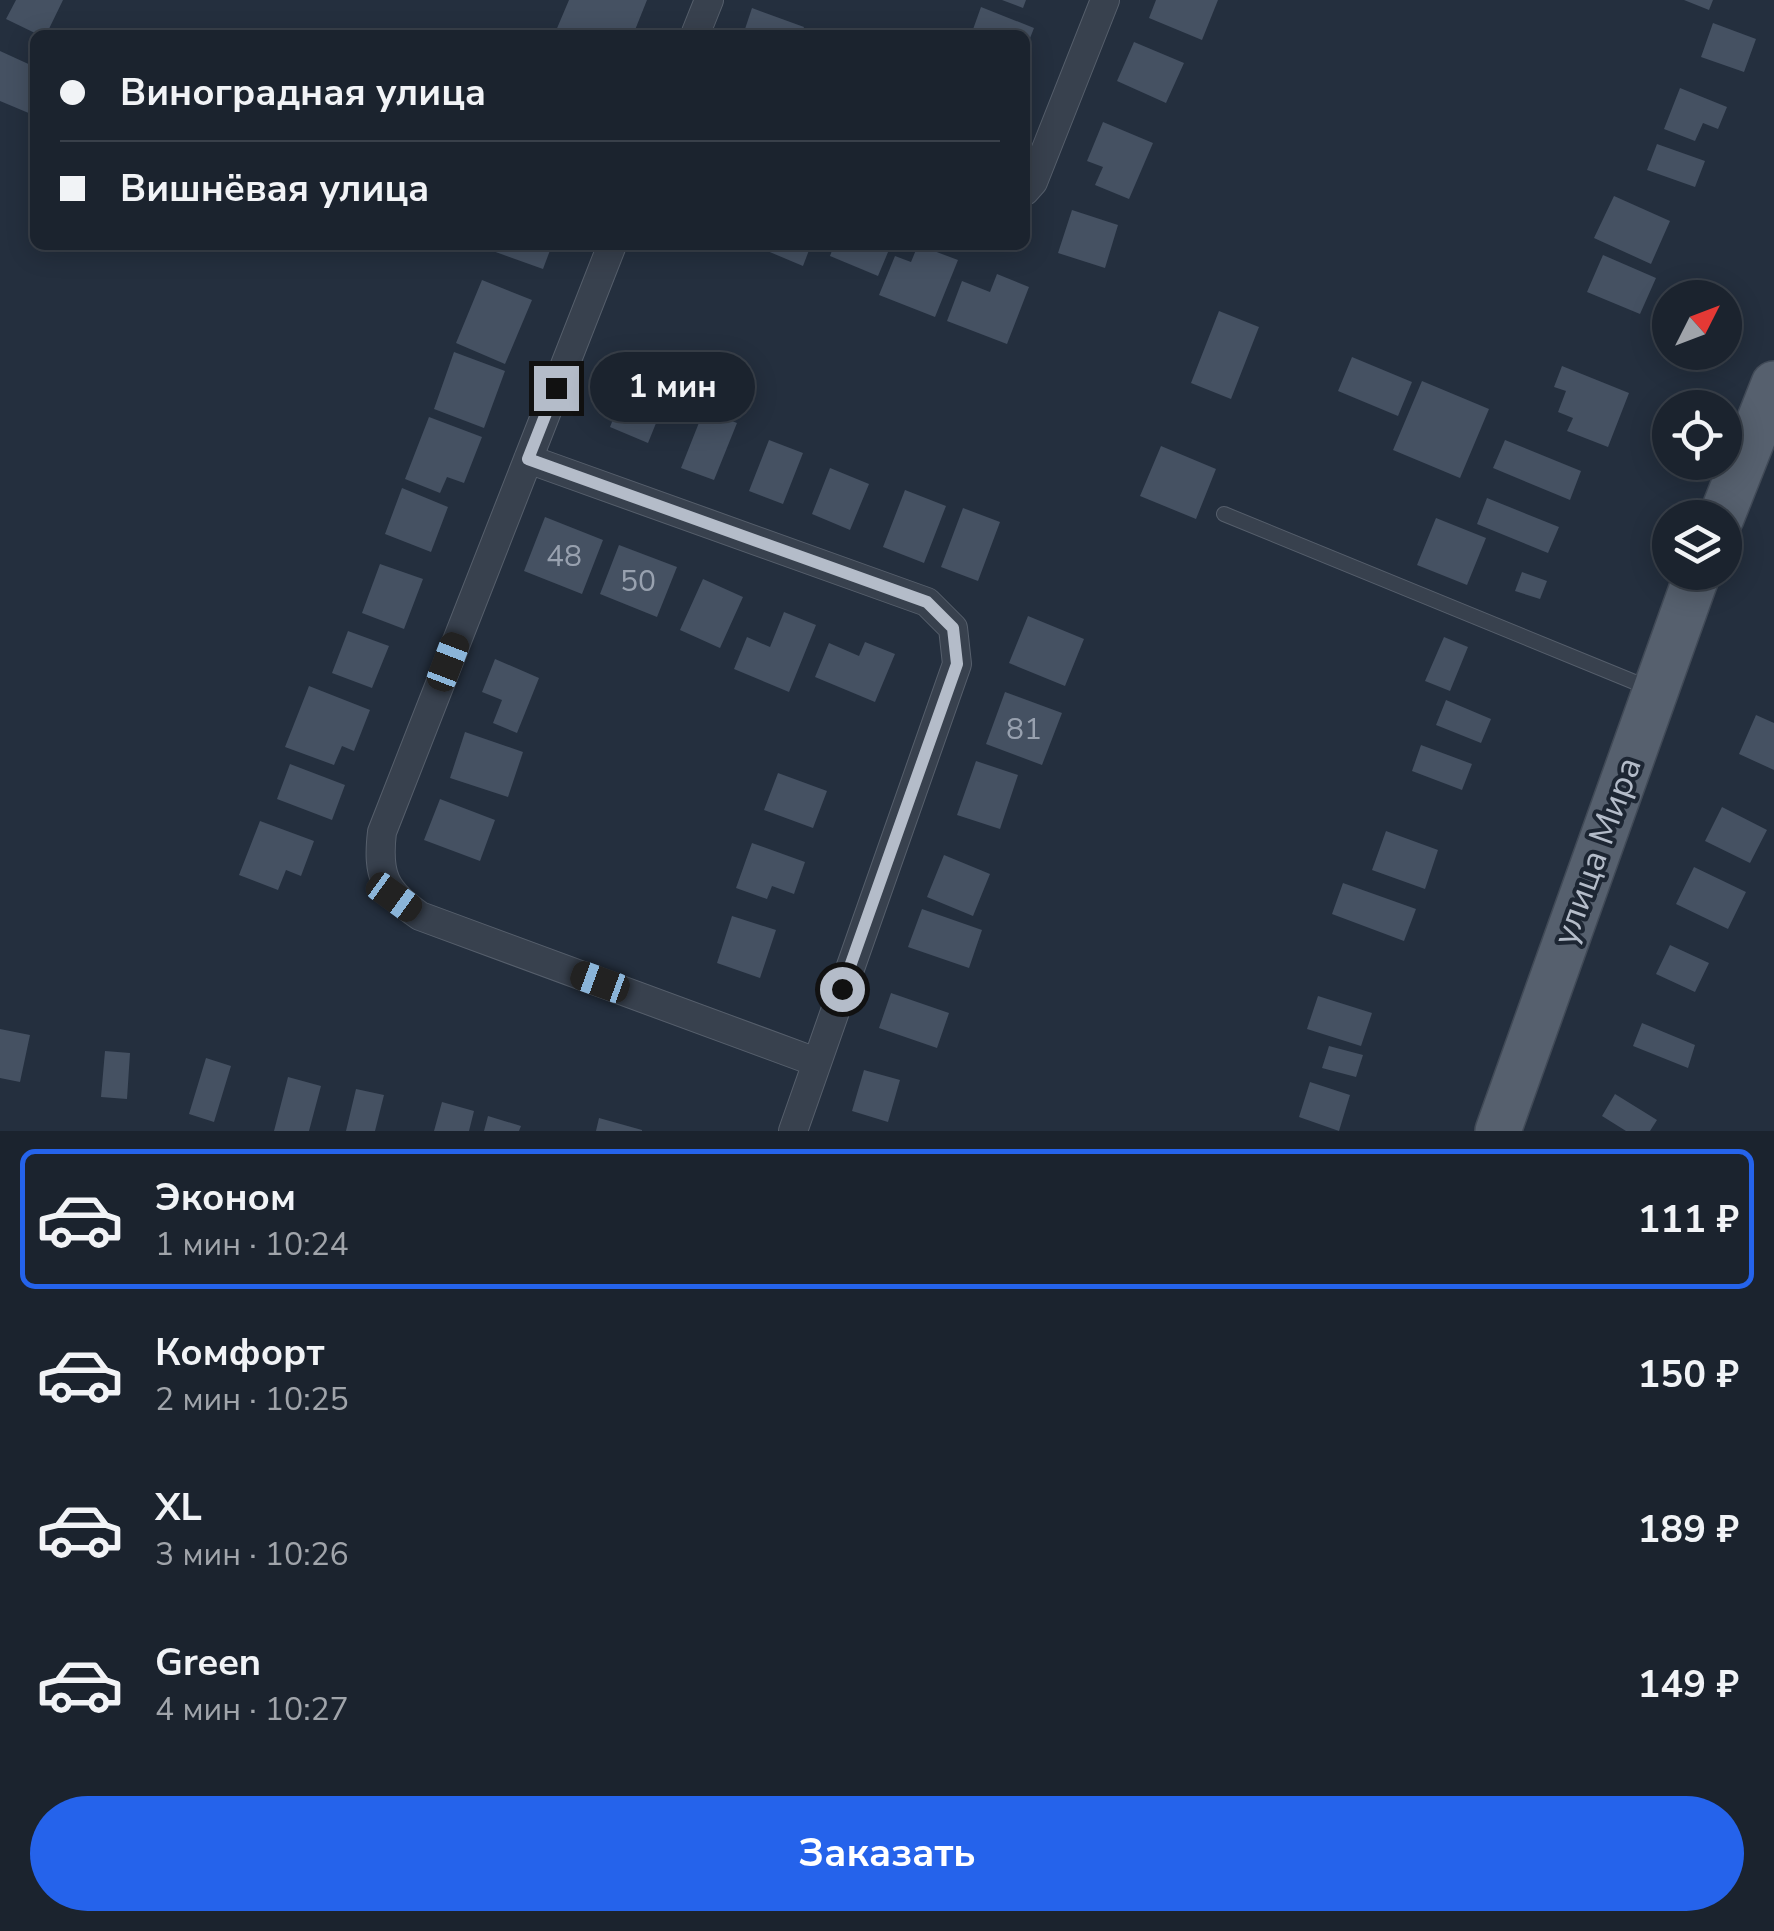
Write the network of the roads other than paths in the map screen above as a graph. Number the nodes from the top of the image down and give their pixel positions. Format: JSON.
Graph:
{"nodes":[{"id":1,"x":708,"y":0,"type":"edge"},
{"id":2,"x":1105,"y":0,"type":"edge"},
{"id":3,"x":696,"y":30,"type":"edge"},
{"id":4,"x":1030,"y":185,"type":"edge"},
{"id":5,"x":610,"y":250,"type":"edge"},
{"id":6,"x":1774,"y":384,"type":"edge"},
{"id":7,"x":528,"y":459,"type":"junction"},
{"id":8,"x":1727,"y":500,"type":"edge"},
{"id":9,"x":1224,"y":514,"type":"dead end"},
{"id":10,"x":1691,"y":590,"type":"edge"},
{"id":11,"x":1654,"y":690,"type":"junction"},
{"id":12,"x":816,"y":1062,"type":"junction"},
{"id":13,"x":793,"y":1131,"type":"edge"},
{"id":14,"x":1498,"y":1131,"type":"edge"}],
"edges":[{"from":1,"to":3,"type":"street"},
{"from":2,"to":4,"type":"street"},
{"from":5,"to":7,"type":"street"},
{"from":6,"to":8,"type":"main road"},
{"from":7,"to":12,"type":"street"},
{"from":7,"to":12,"type":"street"},
{"from":9,"to":11,"type":"lane"},
{"from":10,"to":11,"type":"main road","name":"улица Мира"},
{"from":11,"to":14,"type":"main road","name":"улица Мира"},
{"from":12,"to":13,"type":"street"}]}
